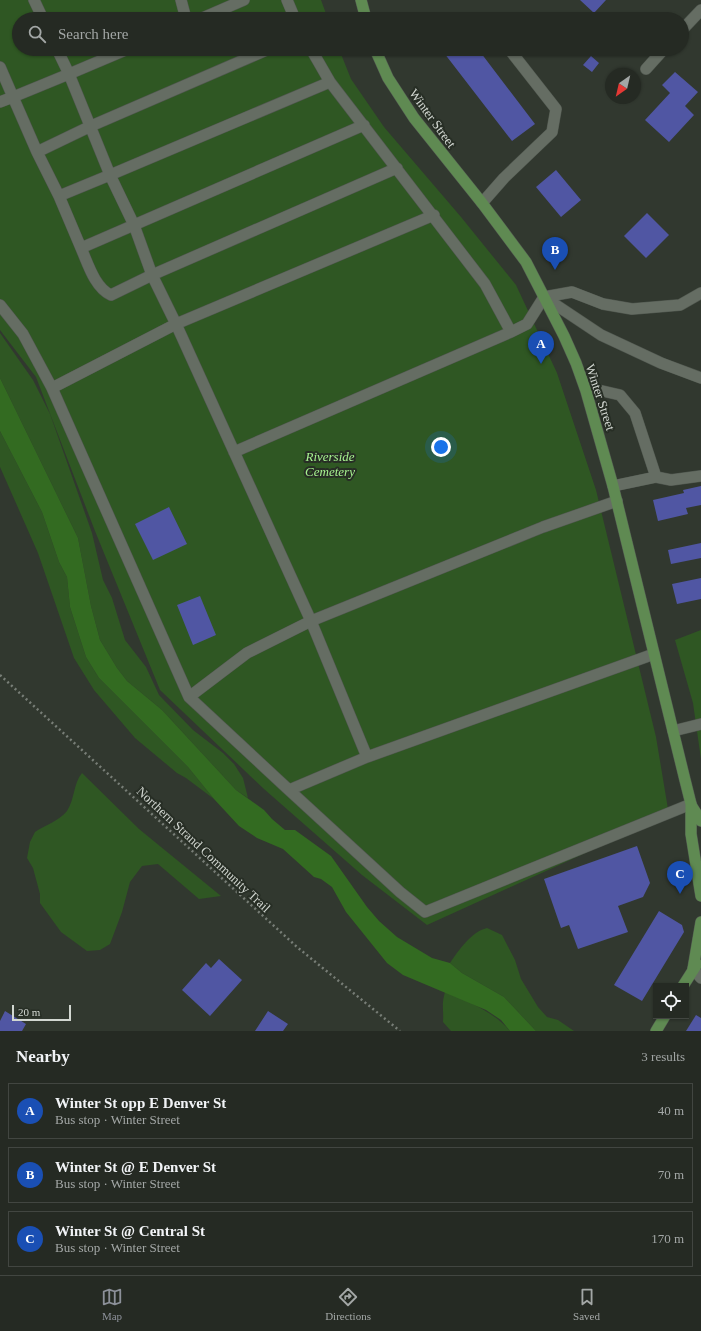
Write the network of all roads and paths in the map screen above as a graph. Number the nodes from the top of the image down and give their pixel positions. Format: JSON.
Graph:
{"nodes":[{"id":1,"x":34,"y":0,"type":"edge"},
{"id":2,"x":181,"y":0,"type":"edge"},
{"id":3,"x":244,"y":0,"type":"edge"},
{"id":4,"x":286,"y":0,"type":"edge"},
{"id":5,"x":361,"y":0,"type":"edge"},
{"id":6,"x":701,"y":10,"type":"edge"},
{"id":7,"x":40,"y":12,"type":"edge"},
{"id":8,"x":184,"y":12,"type":"edge"},
{"id":9,"x":216,"y":12,"type":"edge"},
{"id":10,"x":292,"y":12,"type":"edge"},
{"id":11,"x":364,"y":12,"type":"edge"},
{"id":12,"x":689,"y":23,"type":"edge"},
{"id":13,"x":60,"y":56,"type":"edge"},
{"id":14,"x":111,"y":56,"type":"edge"},
{"id":15,"x":253,"y":56,"type":"edge"},
{"id":16,"x":315,"y":56,"type":"edge"},
{"id":17,"x":378,"y":56,"type":"edge"},
{"id":18,"x":514,"y":56,"type":"edge"},
{"id":19,"x":658,"y":56,"type":"edge"},
{"id":20,"x":0,"y":67,"type":"edge"},
{"id":21,"x":646,"y":69,"type":"dead end"},
{"id":22,"x":69,"y":74,"type":"junction"},
{"id":23,"x":330,"y":82,"type":"junction"},
{"id":24,"x":13,"y":96,"type":"junction"},
{"id":25,"x":0,"y":102,"type":"edge"},
{"id":26,"x":364,"y":125,"type":"junction"},
{"id":27,"x":91,"y":126,"type":"junction"},
{"id":28,"x":37,"y":152,"type":"junction"},
{"id":29,"x":397,"y":168,"type":"junction"},
{"id":30,"x":110,"y":175,"type":"junction"},
{"id":31,"x":59,"y":196,"type":"junction"},
{"id":32,"x":482,"y":203,"type":"junction"},
{"id":33,"x":434,"y":216,"type":"junction"},
{"id":34,"x":134,"y":225,"type":"junction"},
{"id":35,"x":81,"y":248,"type":"junction"},
{"id":36,"x":152,"y":275,"type":"junction"},
{"id":37,"x":701,"y":293,"type":"edge"},
{"id":38,"x":544,"y":297,"type":"junction"},
{"id":39,"x":0,"y":305,"type":"edge"},
{"id":40,"x":176,"y":324,"type":"junction"},
{"id":41,"x":511,"y":332,"type":"junction"},
{"id":42,"x":701,"y":378,"type":"edge"},
{"id":43,"x":585,"y":387,"type":"junction"},
{"id":44,"x":52,"y":388,"type":"junction"},
{"id":45,"x":234,"y":452,"type":"junction"},
{"id":46,"x":701,"y":476,"type":"edge"},
{"id":47,"x":656,"y":478,"type":"junction"},
{"id":48,"x":614,"y":486,"type":"junction"},
{"id":49,"x":618,"y":501,"type":"junction"},
{"id":50,"x":311,"y":621,"type":"junction"},
{"id":51,"x":654,"y":654,"type":"junction"},
{"id":52,"x":0,"y":675,"type":"edge"},
{"id":53,"x":190,"y":697,"type":"junction"},
{"id":54,"x":701,"y":724,"type":"edge"},
{"id":55,"x":673,"y":731,"type":"junction"},
{"id":56,"x":367,"y":757,"type":"junction"},
{"id":57,"x":289,"y":790,"type":"junction"},
{"id":58,"x":691,"y":804,"type":"junction"},
{"id":59,"x":701,"y":821,"type":"edge"},
{"id":60,"x":701,"y":896,"type":"edge"},
{"id":61,"x":701,"y":922,"type":"edge"},
{"id":62,"x":701,"y":958,"type":"edge"},
{"id":63,"x":697,"y":974,"type":"edge"},
{"id":64,"x":686,"y":983,"type":"edge"},
{"id":65,"x":663,"y":1019,"type":"edge"},
{"id":66,"x":400,"y":1031,"type":"edge"},
{"id":67,"x":656,"y":1031,"type":"edge"}],
"edges":[{"from":1,"to":7,"type":"street"},
{"from":2,"to":8,"type":"street"},
{"from":3,"to":9,"type":"street"},
{"from":4,"to":10,"type":"street"},
{"from":5,"to":11,"type":"main road"},
{"from":6,"to":12,"type":"street"},
{"from":13,"to":22,"type":"street"},
{"from":14,"to":22,"type":"street"},
{"from":15,"to":27,"type":"street"},
{"from":16,"to":23,"type":"street"},
{"from":17,"to":32,"type":"main road","name":"Winter Street"},
{"from":18,"to":32,"type":"street"},
{"from":19,"to":21,"type":"street"},
{"from":20,"to":24,"type":"street"},
{"from":22,"to":24,"type":"street"},
{"from":22,"to":27,"type":"street"},
{"from":23,"to":26,"type":"street"},
{"from":23,"to":30,"type":"street"},
{"from":24,"to":25,"type":"street"},
{"from":24,"to":28,"type":"street"},
{"from":26,"to":29,"type":"street"},
{"from":26,"to":34,"type":"street"},
{"from":27,"to":28,"type":"street"},
{"from":27,"to":30,"type":"street"},
{"from":28,"to":31,"type":"street"},
{"from":29,"to":33,"type":"street"},
{"from":29,"to":36,"type":"street"},
{"from":30,"to":31,"type":"street"},
{"from":30,"to":34,"type":"street"},
{"from":31,"to":35,"type":"street"},
{"from":32,"to":38,"type":"main road","name":"Winter Street"},
{"from":33,"to":40,"type":"street"},
{"from":33,"to":41,"type":"street"},
{"from":34,"to":35,"type":"street"},
{"from":34,"to":36,"type":"street"},
{"from":35,"to":36,"type":"street"},
{"from":36,"to":40,"type":"street"},
{"from":37,"to":38,"type":"street"},
{"from":38,"to":41,"type":"street"},
{"from":38,"to":42,"type":"street"},
{"from":38,"to":43,"type":"main road","name":"Winter Street"},
{"from":39,"to":44,"type":"street"},
{"from":40,"to":44,"type":"street"},
{"from":40,"to":45,"type":"street"},
{"from":41,"to":45,"type":"street"},
{"from":43,"to":47,"type":"street"},
{"from":43,"to":48,"type":"main road","name":"Winter Street"},
{"from":44,"to":53,"type":"street"},
{"from":45,"to":50,"type":"street"},
{"from":46,"to":47,"type":"street"},
{"from":47,"to":48,"type":"street"},
{"from":48,"to":49,"type":"main road","name":"Winter Street"},
{"from":49,"to":50,"type":"street"},
{"from":49,"to":51,"type":"main road","name":"Winter Street"},
{"from":50,"to":53,"type":"street"},
{"from":50,"to":56,"type":"street"},
{"from":51,"to":55,"type":"main road","name":"Winter Street"},
{"from":51,"to":56,"type":"street"},
{"from":52,"to":66,"type":"path","name":"Northern Strand Community Trail"},
{"from":53,"to":57,"type":"street"},
{"from":54,"to":55,"type":"street"},
{"from":55,"to":58,"type":"main road","name":"Winter Street"},
{"from":56,"to":57,"type":"street"},
{"from":57,"to":58,"type":"street"},
{"from":58,"to":59,"type":"main road","name":"Winter Street"},
{"from":58,"to":60,"type":"main road","name":"Winter Street"},
{"from":61,"to":63,"type":"main road"},
{"from":62,"to":63,"type":"main road"},
{"from":63,"to":64,"type":"main road"},
{"from":65,"to":67,"type":"main road"}]}
